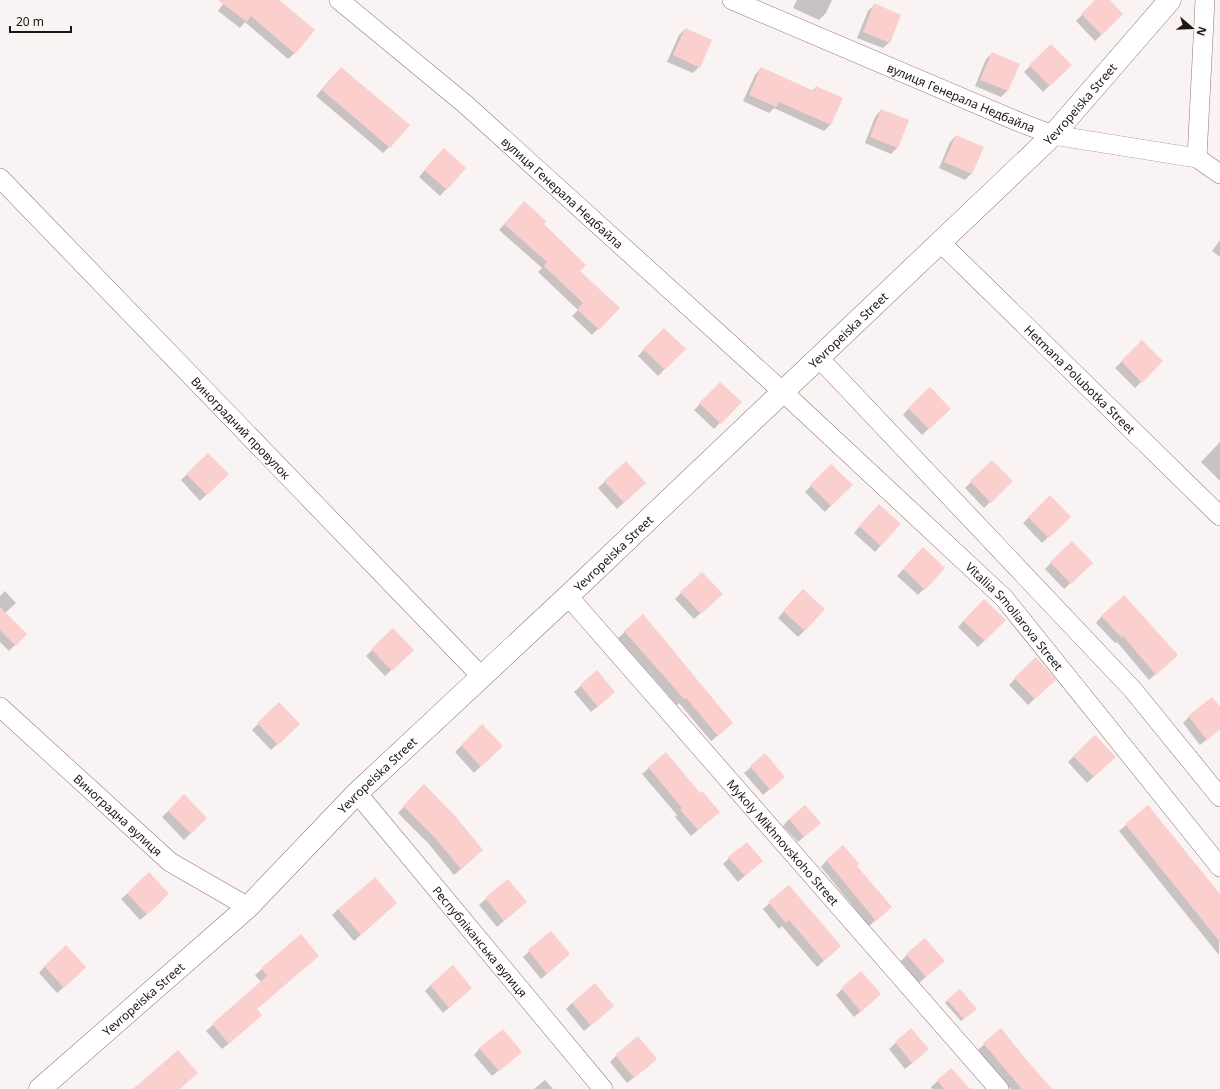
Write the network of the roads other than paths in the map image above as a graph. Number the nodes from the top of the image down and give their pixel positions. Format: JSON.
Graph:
{"nodes":[{"id":1,"x":339,"y":0,"type":"edge"},
{"id":2,"x":732,"y":0,"type":"edge"},
{"id":3,"x":1170,"y":0,"type":"edge"},
{"id":4,"x":1205,"y":0,"type":"edge"},
{"id":5,"x":1054,"y":135,"type":"junction"},
{"id":6,"x":1196,"y":158,"type":"junction"},
{"id":7,"x":1220,"y":174,"type":"edge"},
{"id":8,"x":0,"y":178,"type":"edge"},
{"id":9,"x":940,"y":242,"type":"junction"},
{"id":10,"x":818,"y":357,"type":"junction"},
{"id":11,"x":782,"y":391,"type":"junction"},
{"id":12,"x":1220,"y":516,"type":"edge"},
{"id":13,"x":568,"y":596,"type":"junction"},
{"id":14,"x":482,"y":677,"type":"junction"},
{"id":15,"x":0,"y":707,"type":"edge"},
{"id":16,"x":357,"y":793,"type":"junction"},
{"id":17,"x":1220,"y":797,"type":"edge"},
{"id":18,"x":1220,"y":867,"type":"edge"},
{"id":19,"x":248,"y":906,"type":"junction"},
{"id":20,"x":40,"y":1089,"type":"edge"},
{"id":21,"x":603,"y":1089,"type":"edge"},
{"id":22,"x":999,"y":1089,"type":"edge"}],
"edges":[{"from":1,"to":11,"type":"street","name":"вулиця Генерала Недбайла"},
{"from":2,"to":5,"type":"street","name":"вулиця Генерала Недбайла"},
{"from":3,"to":5,"type":"street","name":"Yevropeiska Street"},
{"from":4,"to":6,"type":"street"},
{"from":5,"to":6,"type":"street","name":"вулиця Генерала Недбайла"},
{"from":5,"to":9,"type":"street","name":"Yevropeiska Street"},
{"from":6,"to":7,"type":"street","name":"вулиця Генерала Недбайла"},
{"from":8,"to":14,"type":"street","name":"Виноградний провулок"},
{"from":9,"to":10,"type":"street","name":"Yevropeiska Street"},
{"from":9,"to":12,"type":"street","name":"Hetmana Polubotka Street"},
{"from":10,"to":11,"type":"street","name":"Yevropeiska Street"},
{"from":10,"to":17,"type":"street"},
{"from":11,"to":13,"type":"street","name":"Yevropeiska Street"},
{"from":11,"to":18,"type":"street","name":"Vitaliia Smoliarova Street"},
{"from":13,"to":14,"type":"street","name":"Yevropeiska Street"},
{"from":13,"to":22,"type":"street","name":"Mykoly Mikhnovskoho Street"},
{"from":14,"to":16,"type":"street","name":"Yevropeiska Street"},
{"from":15,"to":19,"type":"street","name":"Виноградна вулиця"},
{"from":16,"to":19,"type":"street","name":"Yevropeiska Street"},
{"from":16,"to":21,"type":"street","name":"Республіканська вулиця"},
{"from":19,"to":20,"type":"street","name":"Yevropeiska Street"}]}
